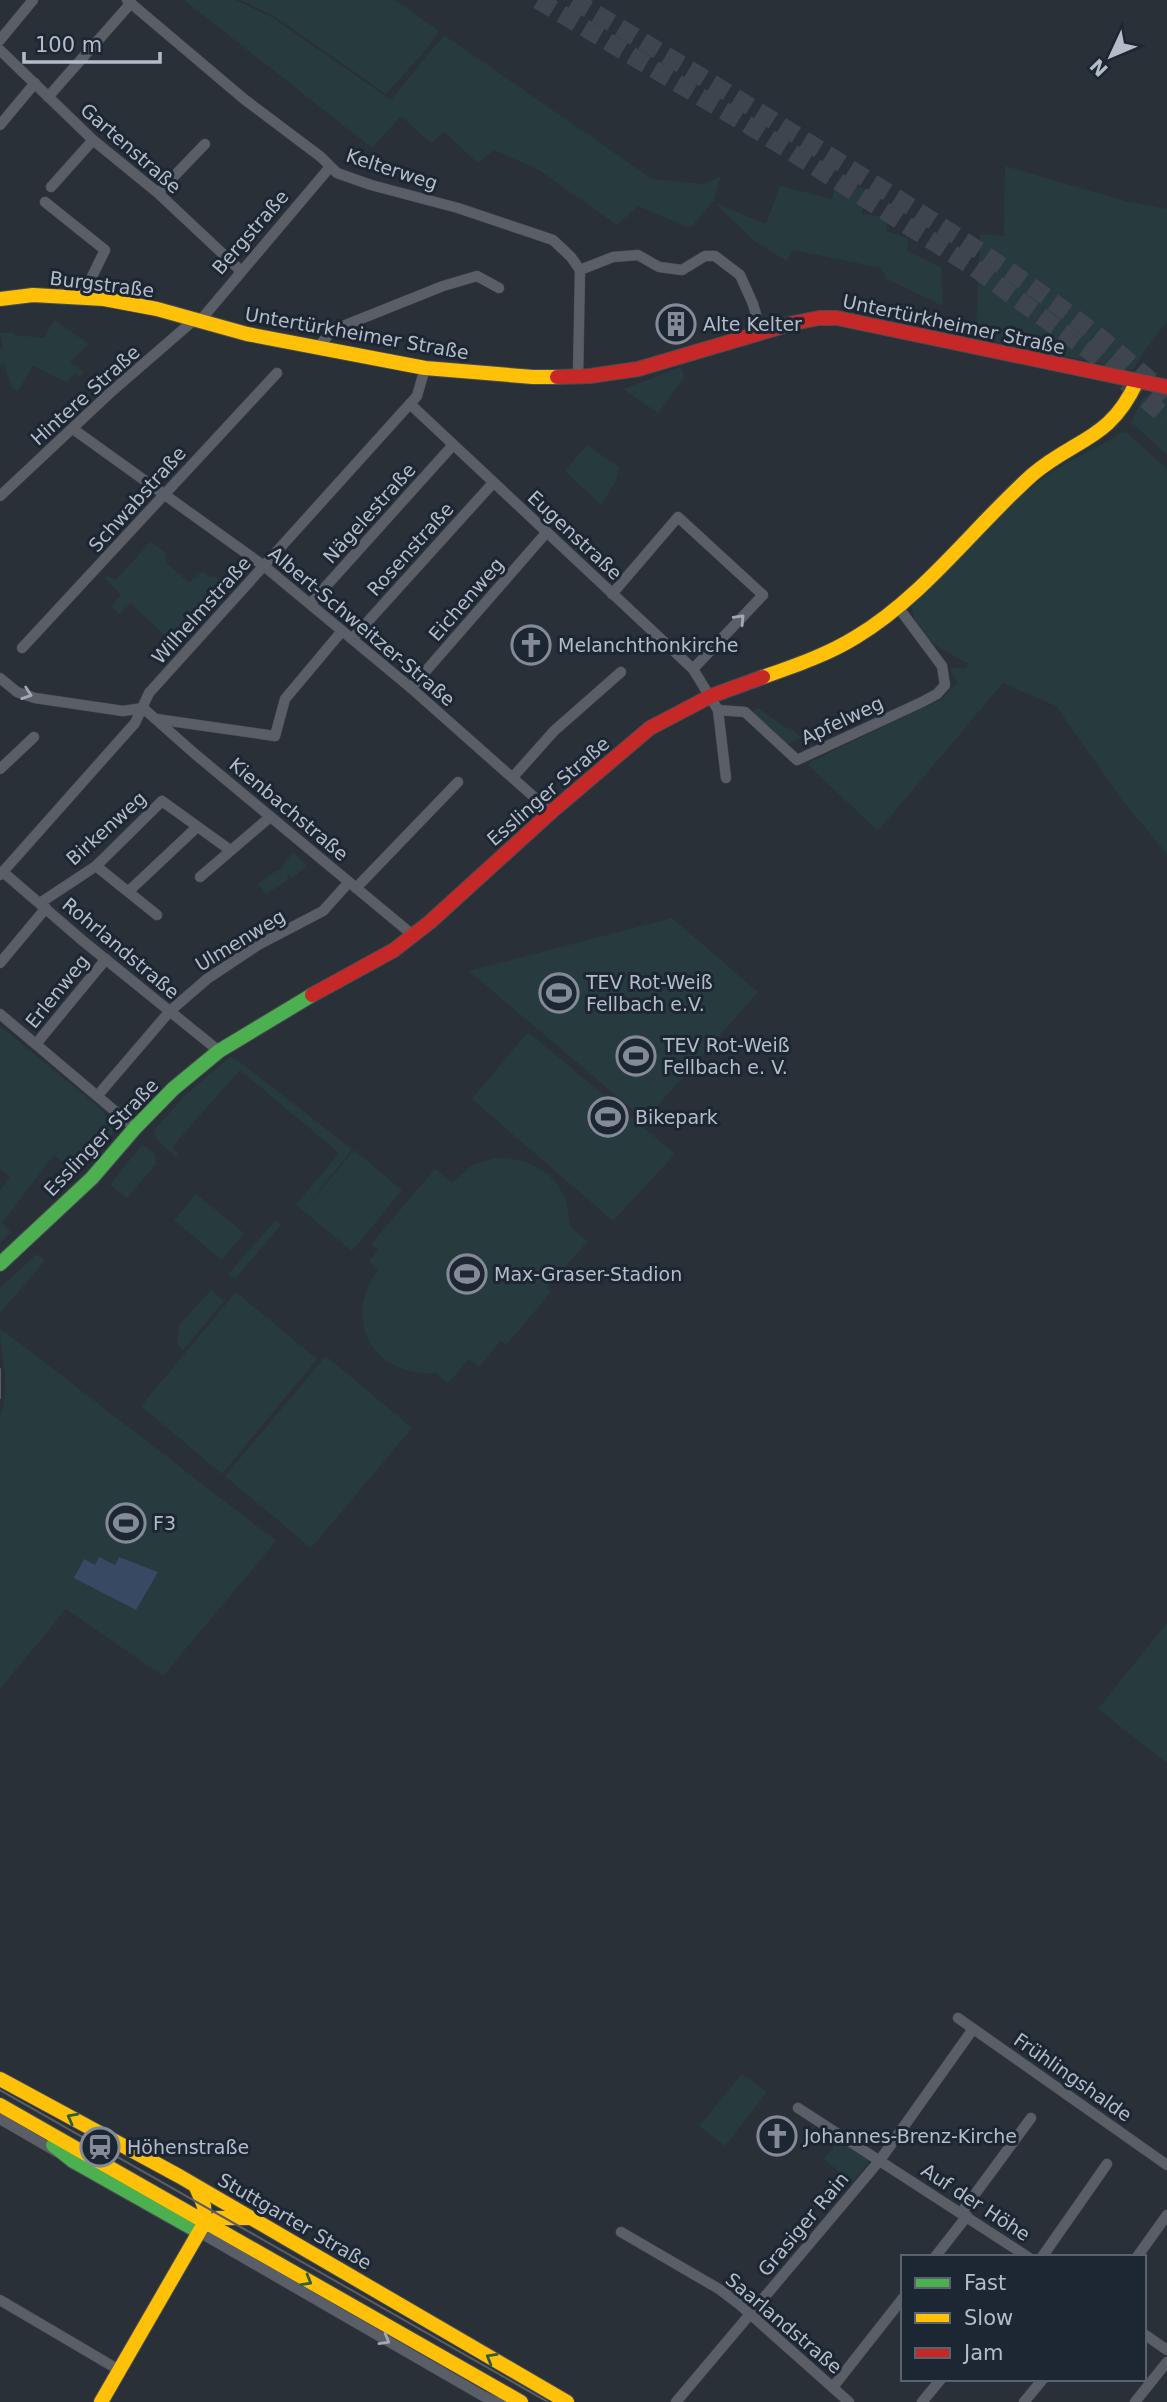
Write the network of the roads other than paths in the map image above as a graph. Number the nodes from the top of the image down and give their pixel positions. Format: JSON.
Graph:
{"nodes":[{"id":1,"x":33,"y":0,"type":"edge"},
{"id":2,"x":129,"y":2,"type":"edge"},
{"id":3,"x":0,"y":40,"type":"edge"},
{"id":4,"x":0,"y":51,"type":"edge"},
{"id":5,"x":35,"y":83,"type":"junction"},
{"id":6,"x":48,"y":97,"type":"junction"},
{"id":7,"x":0,"y":125,"type":"edge"},
{"id":8,"x":93,"y":140,"type":"junction"},
{"id":9,"x":205,"y":144,"type":"dead end"},
{"id":10,"x":330,"y":167,"type":"junction"},
{"id":11,"x":51,"y":187,"type":"dead end"},
{"id":12,"x":158,"y":193,"type":"junction"},
{"id":13,"x":45,"y":202,"type":"dead end"},
{"id":14,"x":240,"y":270,"type":"junction"},
{"id":15,"x":580,"y":270,"type":"junction"},
{"id":16,"x":499,"y":288,"type":"dead end"},
{"id":17,"x":82,"y":297,"type":"junction"},
{"id":18,"x":0,"y":299,"type":"edge"},
{"id":19,"x":196,"y":321,"type":"junction"},
{"id":20,"x":761,"y":332,"type":"junction"},
{"id":21,"x":319,"y":346,"type":"junction"},
{"id":22,"x":425,"y":369,"type":"junction"},
{"id":23,"x":277,"y":373,"type":"dead end"},
{"id":24,"x":578,"y":377,"type":"junction"},
{"id":25,"x":1137,"y":381,"type":"junction"},
{"id":26,"x":1167,"y":387,"type":"edge"},
{"id":27,"x":410,"y":404,"type":"junction"},
{"id":28,"x":73,"y":429,"type":"junction"},
{"id":29,"x":453,"y":445,"type":"junction"},
{"id":30,"x":493,"y":483,"type":"junction"},
{"id":31,"x":163,"y":494,"type":"junction"},
{"id":32,"x":0,"y":496,"type":"edge"},
{"id":33,"x":546,"y":533,"type":"junction"},
{"id":34,"x":264,"y":566,"type":"junction"},
{"id":35,"x":612,"y":594,"type":"junction"},
{"id":36,"x":310,"y":604,"type":"junction"},
{"id":37,"x":898,"y":607,"type":"junction"},
{"id":38,"x":342,"y":631,"type":"junction"},
{"id":39,"x":352,"y":639,"type":"junction"},
{"id":40,"x":22,"y":648,"type":"dead end"},
{"id":41,"x":693,"y":669,"type":"junction"},
{"id":42,"x":621,"y":672,"type":"dead end"},
{"id":43,"x":0,"y":678,"type":"edge"},
{"id":44,"x":411,"y":688,"type":"junction"},
{"id":45,"x":711,"y":696,"type":"junction"},
{"id":46,"x":143,"y":708,"type":"junction"},
{"id":47,"x":718,"y":710,"type":"junction"},
{"id":48,"x":155,"y":719,"type":"junction"},
{"id":49,"x":34,"y":737,"type":"dead end"},
{"id":50,"x":0,"y":769,"type":"edge"},
{"id":51,"x":513,"y":777,"type":"junction"},
{"id":52,"x":726,"y":778,"type":"dead end"},
{"id":53,"x":458,"y":782,"type":"dead end"},
{"id":54,"x":551,"y":812,"type":"junction"},
{"id":55,"x":270,"y":817,"type":"junction"},
{"id":56,"x":197,"y":827,"type":"junction"},
{"id":57,"x":230,"y":850,"type":"junction"},
{"id":58,"x":96,"y":866,"type":"junction"},
{"id":59,"x":1,"y":874,"type":"edge"},
{"id":60,"x":200,"y":877,"type":"dead end"},
{"id":61,"x":352,"y":885,"type":"junction"},
{"id":62,"x":129,"y":891,"type":"junction"},
{"id":63,"x":43,"y":906,"type":"junction"},
{"id":64,"x":157,"y":915,"type":"dead end"},
{"id":65,"x":414,"y":936,"type":"junction"},
{"id":66,"x":106,"y":959,"type":"junction"},
{"id":67,"x":0,"y":963,"type":"edge"},
{"id":68,"x":170,"y":1011,"type":"junction"},
{"id":69,"x":0,"y":1014,"type":"edge"},
{"id":70,"x":36,"y":1044,"type":"junction"},
{"id":71,"x":219,"y":1051,"type":"junction"},
{"id":72,"x":98,"y":1095,"type":"junction"},
{"id":73,"x":135,"y":1128,"type":"junction"},
{"id":74,"x":0,"y":1264,"type":"edge"},
{"id":75,"x":958,"y":2018,"type":"dead end"},
{"id":76,"x":973,"y":2029,"type":"junction"},
{"id":77,"x":0,"y":2079,"type":"edge"},
{"id":78,"x":0,"y":2105,"type":"edge"},
{"id":79,"x":798,"y":2108,"type":"dead end"},
{"id":80,"x":7,"y":2116,"type":"edge"},
{"id":81,"x":1031,"y":2118,"type":"dead end"},
{"id":82,"x":880,"y":2160,"type":"junction"},
{"id":83,"x":1107,"y":2164,"type":"dead end"},
{"id":84,"x":1167,"y":2165,"type":"edge"},
{"id":85,"x":196,"y":2187,"type":"junction"},
{"id":86,"x":964,"y":2214,"type":"junction"},
{"id":87,"x":1167,"y":2215,"type":"edge"},
{"id":88,"x":251,"y":2218,"type":"junction"},
{"id":89,"x":202,"y":2228,"type":"junction"},
{"id":90,"x":621,"y":2232,"type":"dead end"},
{"id":91,"x":936,"y":2255,"type":"edge"},
{"id":92,"x":1025,"y":2255,"type":"edge"},
{"id":93,"x":1043,"y":2255,"type":"edge"},
{"id":94,"x":1138,"y":2255,"type":"edge"},
{"id":95,"x":0,"y":2300,"type":"edge"},
{"id":96,"x":901,"y":2301,"type":"edge"},
{"id":97,"x":750,"y":2314,"type":"junction"},
{"id":98,"x":1146,"y":2335,"type":"edge"},
{"id":99,"x":1167,"y":2350,"type":"edge"},
{"id":100,"x":1167,"y":2362,"type":"edge"},
{"id":101,"x":119,"y":2370,"type":"junction"},
{"id":102,"x":939,"y":2381,"type":"edge"},
{"id":103,"x":1041,"y":2381,"type":"edge"},
{"id":104,"x":832,"y":2387,"type":"junction"},
{"id":105,"x":517,"y":2400,"type":"edge"},
{"id":106,"x":101,"y":2402,"type":"edge"},
{"id":107,"x":567,"y":2402,"type":"edge"},
{"id":108,"x":676,"y":2402,"type":"edge"},
{"id":109,"x":849,"y":2402,"type":"edge"},
{"id":110,"x":922,"y":2402,"type":"edge"},
{"id":111,"x":1024,"y":2402,"type":"edge"},
{"id":112,"x":1135,"y":2402,"type":"edge"}],
"edges":[{"from":1,"to":3,"type":"street"},
{"from":2,"to":6,"type":"street"},
{"from":2,"to":10,"type":"street","name":"Kelterweg"},
{"from":4,"to":5,"type":"street","name":"Gartenstraße"},
{"from":5,"to":6,"type":"street","name":"Gartenstraße"},
{"from":5,"to":7,"type":"street"},
{"from":6,"to":8,"type":"street","name":"Gartenstraße"},
{"from":8,"to":11,"type":"street"},
{"from":8,"to":12,"type":"street","name":"Gartenstraße"},
{"from":9,"to":12,"type":"street"},
{"from":10,"to":14,"type":"street","name":"Bergstraße"},
{"from":10,"to":15,"type":"street","name":"Kelterweg"},
{"from":12,"to":14,"type":"street","name":"Gartenstraße"},
{"from":13,"to":17,"type":"street"},
{"from":14,"to":19,"type":"street","name":"Bergstraße"},
{"from":15,"to":20,"type":"street"},
{"from":15,"to":24,"type":"street"},
{"from":16,"to":21,"type":"street"},
{"from":17,"to":18,"type":"main road","name":"Burgstraße"},
{"from":17,"to":19,"type":"main road","name":"Burgstraße"},
{"from":19,"to":21,"type":"main road","name":"Untertürkheimer Straße"},
{"from":19,"to":28,"type":"street","name":"Hintere Straße"},
{"from":20,"to":24,"type":"main road","name":"Untertürkheimer Straße"},
{"from":20,"to":25,"type":"main road","name":"Untertürkheimer Straße"},
{"from":21,"to":22,"type":"main road","name":"Untertürkheimer Straße"},
{"from":22,"to":24,"type":"main road","name":"Untertürkheimer Straße"},
{"from":22,"to":27,"type":"street","name":"Wilhelmstraße"},
{"from":23,"to":31,"type":"street","name":"Schwabstraße"},
{"from":25,"to":26,"type":"main road","name":"Untertürkheimer Straße"},
{"from":25,"to":37,"type":"main road","name":"Esslinger Straße"},
{"from":27,"to":29,"type":"street","name":"Eugenstraße"},
{"from":27,"to":34,"type":"street","name":"Wilhelmstraße"},
{"from":28,"to":31,"type":"street","name":"Albert-Schweitzer-Straße"},
{"from":28,"to":32,"type":"street","name":"Hintere Straße"},
{"from":29,"to":30,"type":"street","name":"Eugenstraße"},
{"from":29,"to":36,"type":"street","name":"Nägelestraße"},
{"from":30,"to":33,"type":"street","name":"Eugenstraße"},
{"from":30,"to":39,"type":"street","name":"Rosenstraße"},
{"from":31,"to":34,"type":"street","name":"Albert-Schweitzer-Straße"},
{"from":31,"to":40,"type":"street","name":"Schwabstraße"},
{"from":33,"to":35,"type":"street","name":"Eugenstraße"},
{"from":33,"to":44,"type":"street","name":"Eichenweg"},
{"from":34,"to":36,"type":"street","name":"Albert-Schweitzer-Straße"},
{"from":34,"to":46,"type":"street","name":"Wilhelmstraße"},
{"from":35,"to":41,"type":"street","name":"Eugenstraße"},
{"from":41,"to":35,"type":"street","one_way":true},
{"from":36,"to":38,"type":"street","name":"Albert-Schweitzer-Straße"},
{"from":37,"to":45,"type":"main road","name":"Esslinger Straße"},
{"from":37,"to":47,"type":"street","name":"Apfelweg"},
{"from":38,"to":39,"type":"street","name":"Albert-Schweitzer-Straße"},
{"from":38,"to":48,"type":"street"},
{"from":39,"to":44,"type":"street","name":"Albert-Schweitzer-Straße"},
{"from":41,"to":45,"type":"street","name":"Eugenstraße"},
{"from":42,"to":51,"type":"street"},
{"from":43,"to":46,"type":"street","one_way":true},
{"from":44,"to":51,"type":"street","name":"Albert-Schweitzer-Straße"},
{"from":45,"to":47,"type":"street"},
{"from":45,"to":54,"type":"main road","name":"Esslinger Straße"},
{"from":46,"to":48,"type":"street","name":"Kienbachstraße"},
{"from":46,"to":59,"type":"street","name":"Wilhelmstraße"},
{"from":47,"to":52,"type":"street"},
{"from":48,"to":55,"type":"street","name":"Kienbachstraße"},
{"from":49,"to":50,"type":"street"},
{"from":51,"to":54,"type":"street","name":"Albert-Schweitzer-Straße"},
{"from":53,"to":61,"type":"street","name":"Ulmenweg"},
{"from":54,"to":65,"type":"main road","name":"Esslinger Straße"},
{"from":55,"to":57,"type":"street"},
{"from":55,"to":61,"type":"street","name":"Kienbachstraße"},
{"from":56,"to":57,"type":"street","name":"Birkenweg"},
{"from":56,"to":58,"type":"street","name":"Birkenweg"},
{"from":56,"to":62,"type":"street"},
{"from":57,"to":60,"type":"street"},
{"from":58,"to":62,"type":"street"},
{"from":58,"to":63,"type":"street","name":"Birkenweg"},
{"from":59,"to":63,"type":"street","name":"Rohrlandstraße"},
{"from":61,"to":65,"type":"street","name":"Kienbachstraße"},
{"from":61,"to":68,"type":"street","name":"Ulmenweg"},
{"from":62,"to":64,"type":"street"},
{"from":63,"to":66,"type":"street","name":"Rohrlandstraße"},
{"from":63,"to":67,"type":"street","name":"Birkenweg"},
{"from":65,"to":71,"type":"main road","name":"Esslinger Straße"},
{"from":66,"to":68,"type":"street","name":"Rohrlandstraße"},
{"from":66,"to":70,"type":"street","name":"Erlenweg"},
{"from":68,"to":71,"type":"street","name":"Rohrlandstraße"},
{"from":68,"to":72,"type":"street","name":"Ulmenweg"},
{"from":69,"to":70,"type":"street"},
{"from":70,"to":72,"type":"street"},
{"from":71,"to":73,"type":"main road","name":"Esslinger Straße"},
{"from":72,"to":73,"type":"street"},
{"from":73,"to":74,"type":"main road","name":"Esslinger Straße"},
{"from":75,"to":76,"type":"street","name":"Frühlingshalde"},
{"from":76,"to":82,"type":"street","name":"Grasiger Rain"},
{"from":76,"to":84,"type":"street","name":"Frühlingshalde"},
{"from":85,"to":77,"type":"main road","name":"Stuttgarter Straße","one_way":true},
{"from":78,"to":80,"type":"main road"},
{"from":79,"to":82,"type":"street","name":"Auf der Höhe"},
{"from":80,"to":89,"type":"main road"},
{"from":80,"to":89,"type":"main road"},
{"from":81,"to":86,"type":"street"},
{"from":82,"to":86,"type":"street","name":"Auf der Höhe"},
{"from":82,"to":97,"type":"street","name":"Grasiger Rain"},
{"from":83,"to":93,"type":"street"},
{"from":85,"to":88,"type":"main road","name":"Stuttgarter Straße"},
{"from":85,"to":89,"type":"main road"},
{"from":86,"to":91,"type":"street"},
{"from":86,"to":92,"type":"street","name":"Auf der Höhe"},
{"from":87,"to":94,"type":"street"},
{"from":88,"to":89,"type":"main road"},
{"from":107,"to":88,"type":"main road","name":"Stuttgarter Straße","one_way":true},
{"from":89,"to":101,"type":"main road"},
{"from":89,"to":105,"type":"main road","one_way":true},
{"from":90,"to":97,"type":"street","name":"Saarlandstraße"},
{"from":95,"to":101,"type":"street"},
{"from":96,"to":104,"type":"street"},
{"from":97,"to":104,"type":"street","name":"Saarlandstraße"},
{"from":97,"to":108,"type":"street","name":"Grasiger Rain"},
{"from":98,"to":99,"type":"street"},
{"from":100,"to":112,"type":"street"},
{"from":101,"to":106,"type":"main road"},
{"from":102,"to":110,"type":"street"},
{"from":103,"to":111,"type":"street"},
{"from":104,"to":109,"type":"street","name":"Saarlandstraße"}]}
